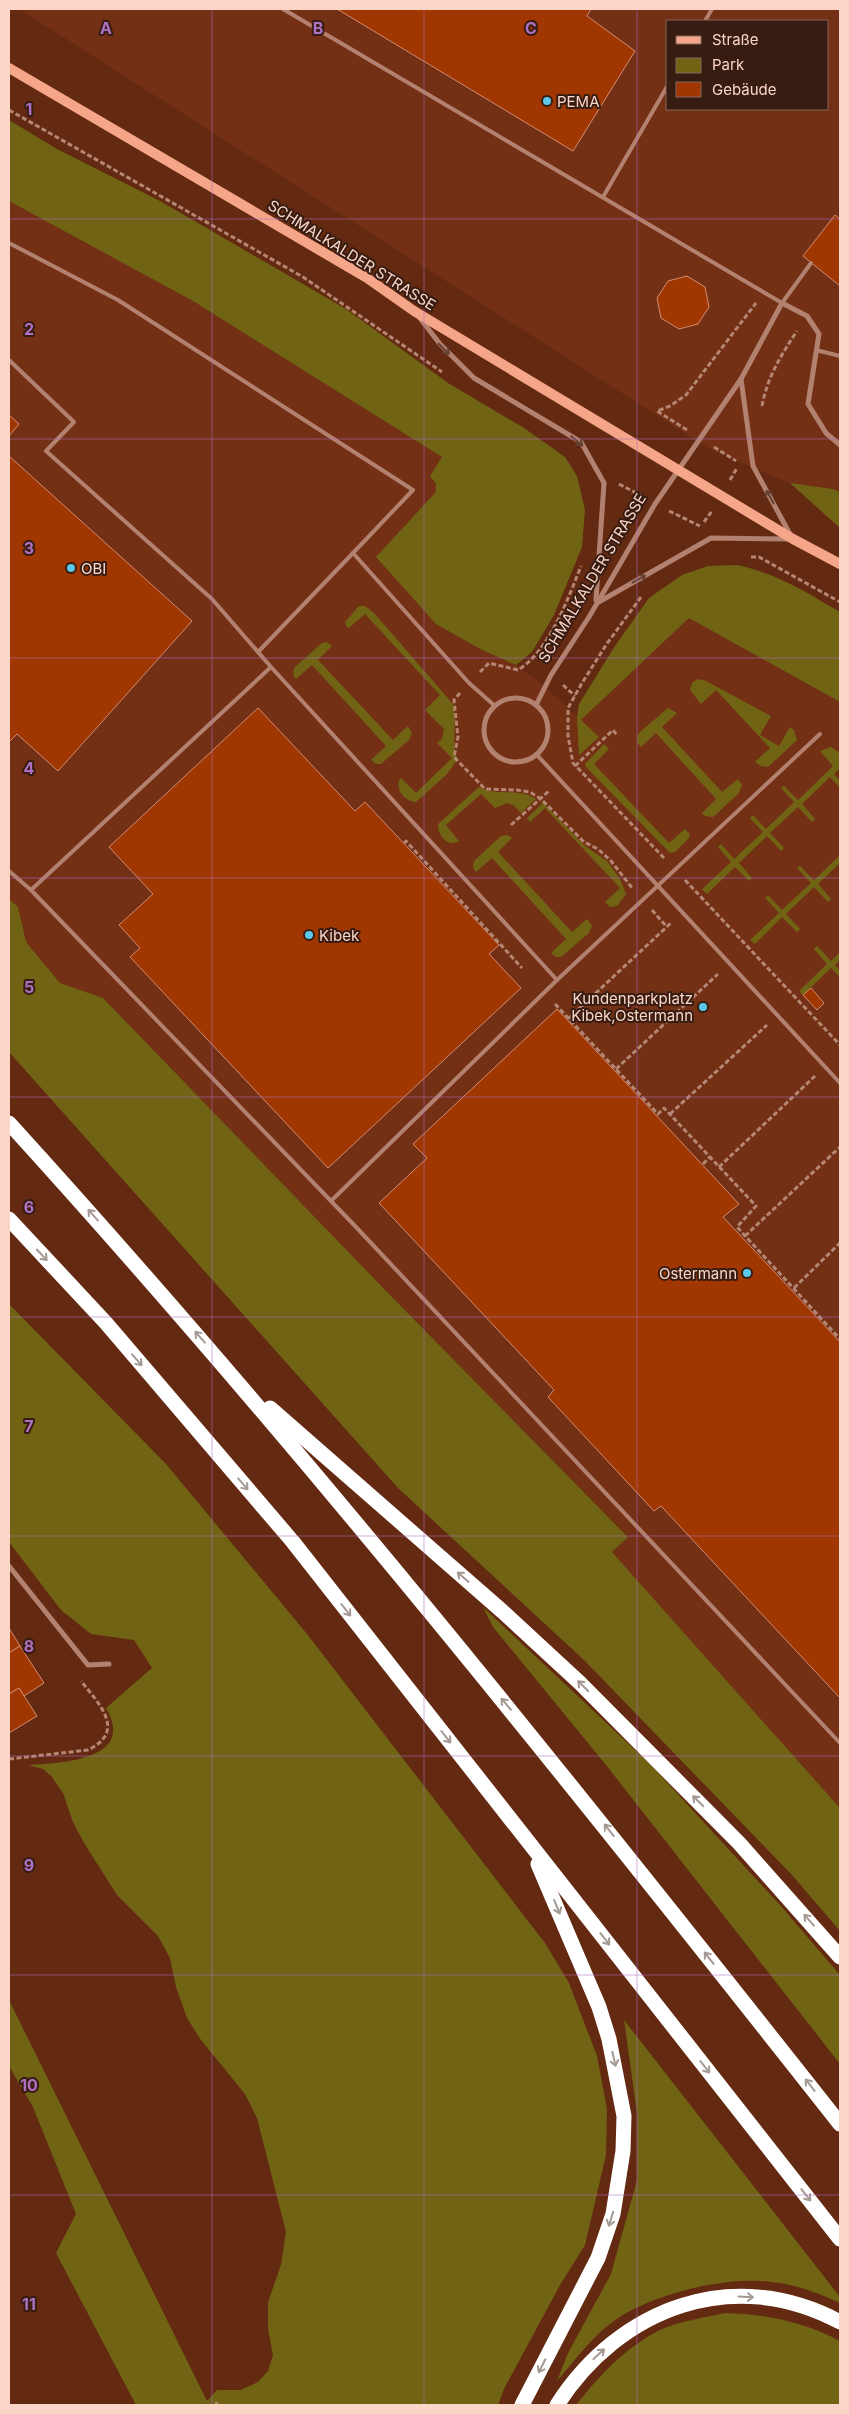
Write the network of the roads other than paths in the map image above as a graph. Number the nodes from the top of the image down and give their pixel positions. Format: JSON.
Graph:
{"nodes":[{"id":1,"x":283,"y":9,"type":"edge"},
{"id":2,"x":712,"y":9,"type":"edge"},
{"id":3,"x":706,"y":20,"type":"edge"},
{"id":4,"x":9,"y":68,"type":"edge"},
{"id":5,"x":666,"y":88,"type":"edge"},
{"id":6,"x":603,"y":197,"type":"junction"},
{"id":7,"x":9,"y":243,"type":"edge"},
{"id":8,"x":811,"y":262,"type":"dead end"},
{"id":9,"x":782,"y":303,"type":"junction"},
{"id":10,"x":414,"y":311,"type":"junction"},
{"id":11,"x":815,"y":350,"type":"junction"},
{"id":12,"x":840,"y":356,"type":"edge"},
{"id":13,"x":9,"y":360,"type":"edge"},
{"id":14,"x":741,"y":379,"type":"junction"},
{"id":15,"x":840,"y":445,"type":"edge"},
{"id":16,"x":678,"y":469,"type":"junction"},
{"id":17,"x":793,"y":539,"type":"junction"},
{"id":18,"x":353,"y":553,"type":"junction"},
{"id":19,"x":840,"y":564,"type":"edge"},
{"id":20,"x":596,"y":603,"type":"junction"},
{"id":21,"x":258,"y":652,"type":"junction"},
{"id":22,"x":271,"y":667,"type":"junction"},
{"id":23,"x":536,"y":705,"type":"junction"},
{"id":24,"x":494,"y":706,"type":"junction"},
{"id":25,"x":820,"y":734,"type":"dead end"},
{"id":26,"x":537,"y":755,"type":"junction"},
{"id":27,"x":9,"y":871,"type":"edge"},
{"id":28,"x":656,"y":886,"type":"junction"},
{"id":29,"x":30,"y":890,"type":"junction"},
{"id":30,"x":557,"y":980,"type":"junction"},
{"id":31,"x":840,"y":1083,"type":"edge"},
{"id":32,"x":9,"y":1123,"type":"edge"},
{"id":33,"x":331,"y":1201,"type":"junction"},
{"id":34,"x":9,"y":1219,"type":"edge"},
{"id":35,"x":232,"y":1374,"type":"junction"},
{"id":36,"x":9,"y":1566,"type":"edge"},
{"id":37,"x":109,"y":1664,"type":"dead end"},
{"id":38,"x":840,"y":1743,"type":"edge"},
{"id":39,"x":531,"y":1846,"type":"junction"},
{"id":40,"x":840,"y":1957,"type":"edge"},
{"id":41,"x":840,"y":2124,"type":"edge"},
{"id":42,"x":840,"y":2239,"type":"edge"},
{"id":43,"x":840,"y":2322,"type":"edge"},
{"id":44,"x":522,"y":2405,"type":"edge"},
{"id":45,"x":557,"y":2405,"type":"edge"}],
"edges":[{"from":1,"to":6,"type":"lane"},
{"from":2,"to":3,"type":"lane"},
{"from":4,"to":10,"type":"main road","name":"SCHMALKALDER STRASSE"},
{"from":5,"to":6,"type":"lane"},
{"from":6,"to":9,"type":"lane"},
{"from":7,"to":18,"type":"lane"},
{"from":8,"to":9,"type":"lane"},
{"from":9,"to":11,"type":"street"},
{"from":9,"to":14,"type":"street","name":"SCHMALKALDER STRASSE"},
{"from":10,"to":16,"type":"main road","name":"SCHMALKALDER STRASSE"},
{"from":10,"to":20,"type":"street","one_way":true},
{"from":11,"to":12,"type":"lane"},
{"from":11,"to":15,"type":"street"},
{"from":13,"to":21,"type":"lane"},
{"from":14,"to":16,"type":"street","name":"SCHMALKALDER STRASSE"},
{"from":17,"to":14,"type":"street","one_way":true},
{"from":16,"to":17,"type":"main road","name":"SCHMALKALDER STRASSE"},
{"from":16,"to":20,"type":"street","name":"SCHMALKALDER STRASSE"},
{"from":17,"to":19,"type":"main road","name":"SCHMALKALDER STRASSE"},
{"from":20,"to":17,"type":"street","one_way":true},
{"from":18,"to":21,"type":"lane"},
{"from":18,"to":24,"type":"lane"},
{"from":20,"to":23,"type":"street","name":"SCHMALKALDER STRASSE"},
{"from":21,"to":22,"type":"lane"},
{"from":22,"to":29,"type":"lane"},
{"from":22,"to":30,"type":"lane"},
{"from":23,"to":24,"type":"street"},
{"from":23,"to":26,"type":"street"},
{"from":24,"to":26,"type":"street"},
{"from":25,"to":28,"type":"lane"},
{"from":26,"to":28,"type":"lane"},
{"from":27,"to":29,"type":"lane"},
{"from":28,"to":30,"type":"lane"},
{"from":28,"to":31,"type":"lane"},
{"from":29,"to":33,"type":"lane"},
{"from":30,"to":33,"type":"lane"},
{"from":35,"to":32,"type":"highway","one_way":true},
{"from":33,"to":38,"type":"lane"},
{"from":34,"to":39,"type":"highway","one_way":true},
{"from":40,"to":35,"type":"highway","one_way":true},
{"from":41,"to":35,"type":"highway","one_way":true},
{"from":36,"to":37,"type":"street"},
{"from":39,"to":42,"type":"highway","one_way":true},
{"from":39,"to":44,"type":"highway","one_way":true},
{"from":45,"to":43,"type":"highway","one_way":true}]}
